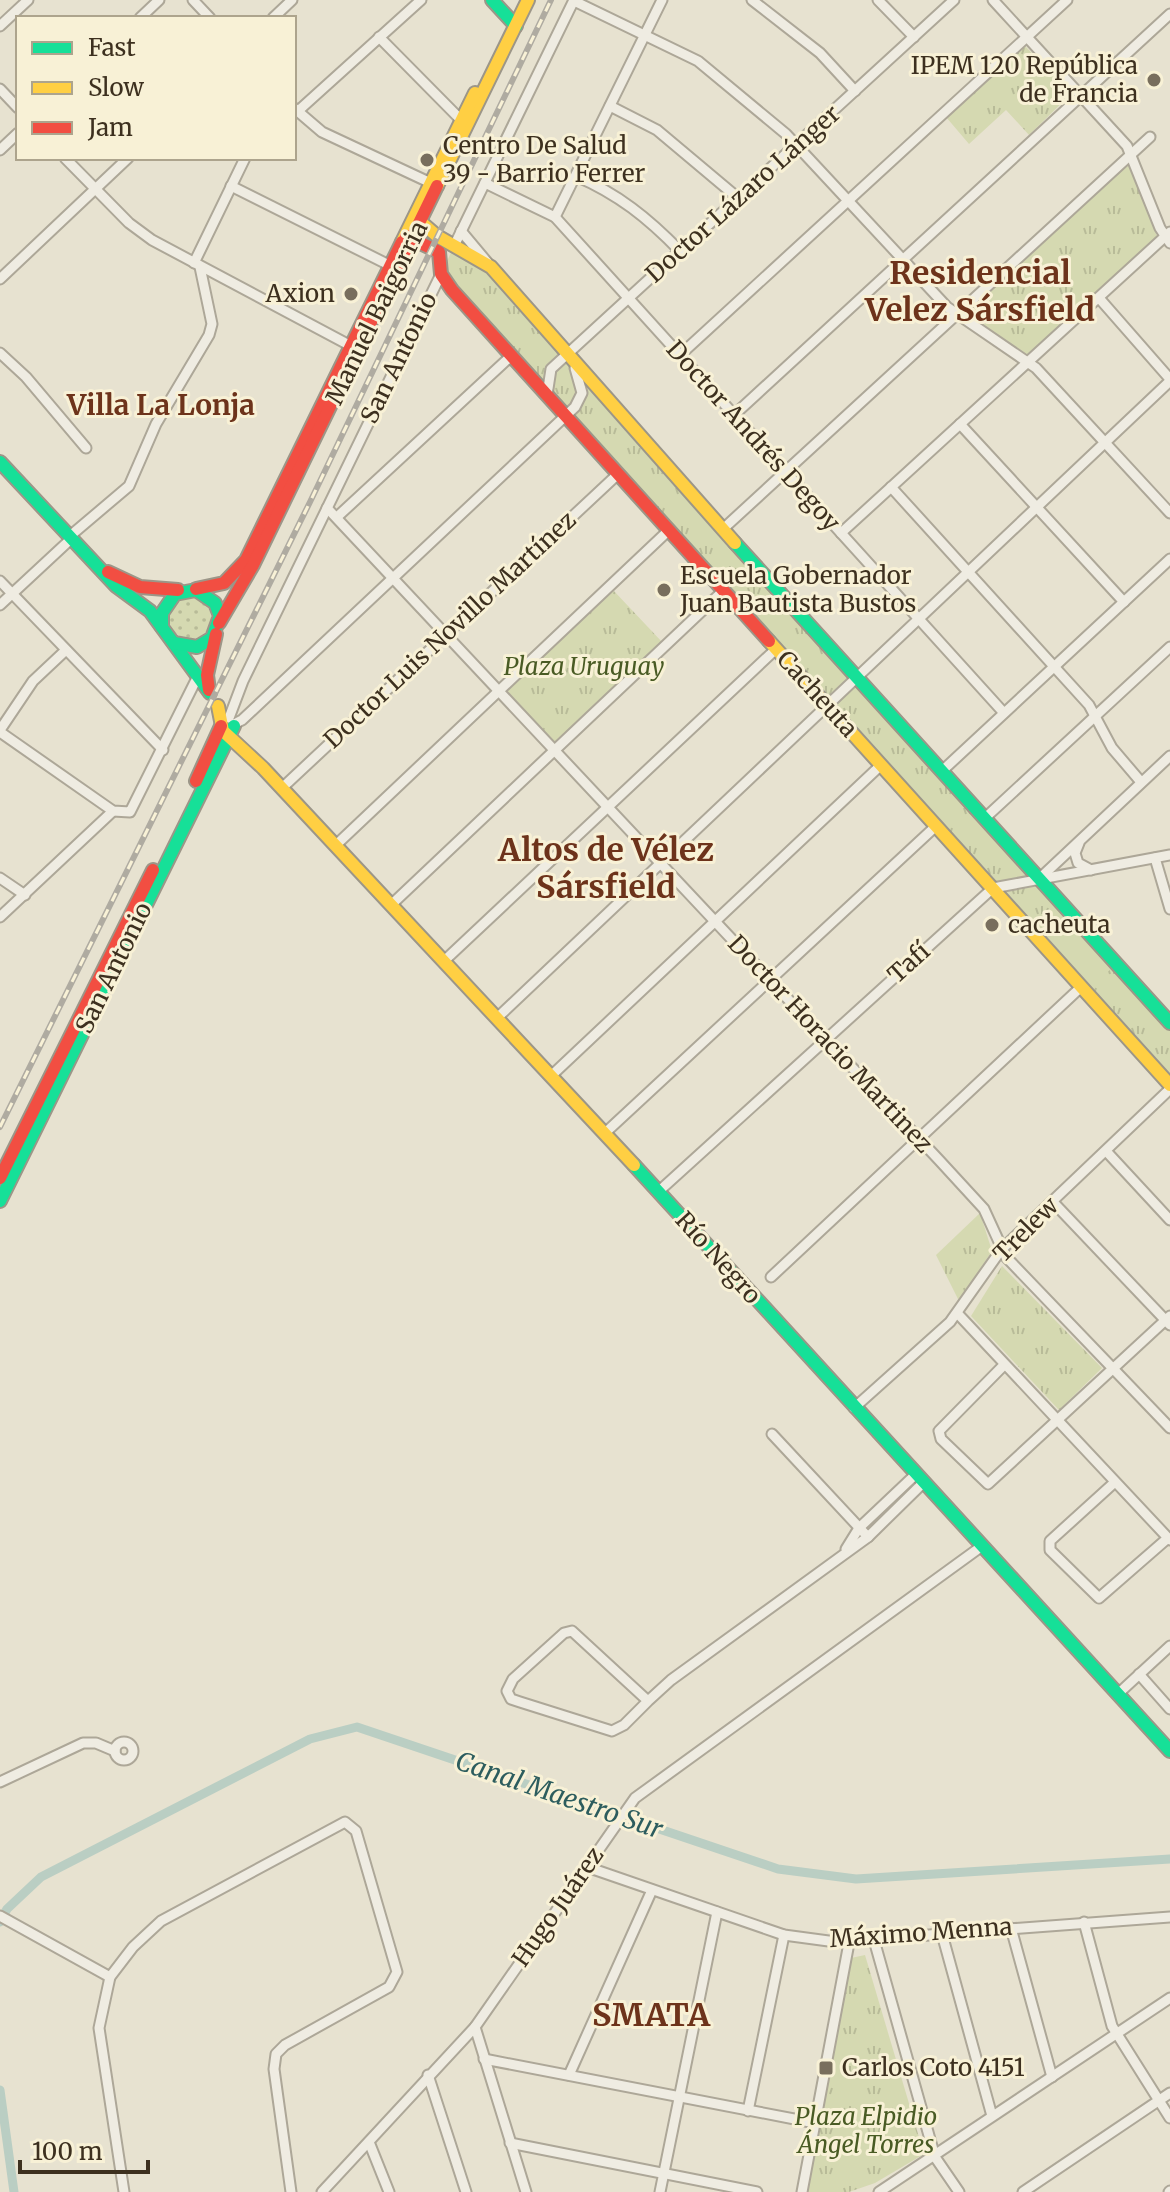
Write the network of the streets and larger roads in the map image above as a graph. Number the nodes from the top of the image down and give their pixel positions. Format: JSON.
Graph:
{"nodes":[{"id":1,"x":28,"y":0,"type":"edge"},
{"id":2,"x":159,"y":0,"type":"edge"},
{"id":3,"x":193,"y":0,"type":"edge"},
{"id":4,"x":292,"y":0,"type":"edge"},
{"id":5,"x":421,"y":0,"type":"edge"},
{"id":6,"x":492,"y":0,"type":"edge"},
{"id":7,"x":520,"y":0,"type":"edge"},
{"id":8,"x":528,"y":0,"type":"edge"},
{"id":9,"x":574,"y":0,"type":"edge"},
{"id":10,"x":662,"y":0,"type":"edge"},
{"id":11,"x":752,"y":0,"type":"edge"},
{"id":12,"x":878,"y":0,"type":"edge"},
{"id":13,"x":954,"y":0,"type":"edge"},
{"id":14,"x":993,"y":0,"type":"edge"},
{"id":15,"x":1067,"y":0,"type":"edge"},
{"id":16,"x":1170,"y":14,"type":"edge"},
{"id":17,"x":142,"y":16,"type":"edge"},
{"id":18,"x":208,"y":16,"type":"edge"},
{"id":19,"x":275,"y":16,"type":"edge"},
{"id":20,"x":513,"y":23,"type":"junction"},
{"id":21,"x":0,"y":26,"type":"edge"},
{"id":22,"x":645,"y":34,"type":"junction"},
{"id":23,"x":379,"y":37,"type":"junction"},
{"id":24,"x":914,"y":37,"type":"junction"},
{"id":25,"x":1027,"y":37,"type":"junction"},
{"id":26,"x":0,"y":89,"type":"edge"},
{"id":27,"x":855,"y":91,"type":"junction"},
{"id":28,"x":1082,"y":96,"type":"junction"},
{"id":29,"x":16,"y":106,"type":"edge"},
{"id":30,"x":610,"y":106,"type":"junction"},
{"id":31,"x":296,"y":110,"type":"edge"},
{"id":32,"x":465,"y":124,"type":"junction"},
{"id":33,"x":16,"y":135,"type":"edge"},
{"id":34,"x":1150,"y":137,"type":"dead end"},
{"id":35,"x":797,"y":144,"type":"junction"},
{"id":36,"x":0,"y":150,"type":"edge"},
{"id":37,"x":1132,"y":154,"type":"junction"},
{"id":38,"x":67,"y":160,"type":"edge"},
{"id":39,"x":126,"y":160,"type":"edge"},
{"id":40,"x":244,"y":160,"type":"edge"},
{"id":41,"x":576,"y":176,"type":"junction"},
{"id":42,"x":485,"y":183,"type":"junction"},
{"id":43,"x":436,"y":185,"type":"junction"},
{"id":44,"x":231,"y":186,"type":"junction"},
{"id":45,"x":95,"y":190,"type":"junction"},
{"id":46,"x":738,"y":198,"type":"junction"},
{"id":47,"x":849,"y":200,"type":"junction"},
{"id":48,"x":555,"y":217,"type":"junction"},
{"id":49,"x":419,"y":219,"type":"junction"},
{"id":50,"x":461,"y":231,"type":"junction"},
{"id":51,"x":1168,"y":237,"type":"edge"},
{"id":52,"x":409,"y":239,"type":"junction"},
{"id":53,"x":454,"y":246,"type":"junction"},
{"id":54,"x":680,"y":251,"type":"junction"},
{"id":55,"x":903,"y":259,"type":"junction"},
{"id":56,"x":197,"y":265,"type":"junction"},
{"id":57,"x":391,"y":266,"type":"junction"},
{"id":58,"x":491,"y":267,"type":"junction"},
{"id":59,"x":441,"y":274,"type":"junction"},
{"id":60,"x":0,"y":279,"type":"edge"},
{"id":61,"x":629,"y":298,"type":"junction"},
{"id":62,"x":1099,"y":298,"type":"junction"},
{"id":63,"x":955,"y":314,"type":"junction"},
{"id":64,"x":351,"y":346,"type":"junction"},
{"id":65,"x":0,"y":353,"type":"edge"},
{"id":66,"x":680,"y":355,"type":"junction"},
{"id":67,"x":511,"y":356,"type":"junction"},
{"id":68,"x":570,"y":360,"type":"junction"},
{"id":69,"x":1028,"y":362,"type":"junction"},
{"id":70,"x":1170,"y":380,"type":"edge"},
{"id":71,"x":547,"y":395,"type":"junction"},
{"id":72,"x":734,"y":415,"type":"junction"},
{"id":73,"x":566,"y":416,"type":"junction"},
{"id":74,"x":960,"y":424,"type":"junction"},
{"id":75,"x":1105,"y":443,"type":"junction"},
{"id":76,"x":86,"y":448,"type":"dead end"},
{"id":77,"x":0,"y":462,"type":"edge"},
{"id":78,"x":785,"y":472,"type":"junction"},
{"id":79,"x":618,"y":474,"type":"junction"},
{"id":80,"x":891,"y":487,"type":"junction"},
{"id":81,"x":327,"y":508,"type":"junction"},
{"id":82,"x":1036,"y":508,"type":"junction"},
{"id":83,"x":1170,"y":513,"type":"edge"},
{"id":84,"x":337,"y":517,"type":"junction"},
{"id":85,"x":723,"y":529,"type":"junction"},
{"id":86,"x":669,"y":530,"type":"junction"},
{"id":87,"x":841,"y":533,"type":"junction"},
{"id":88,"x":71,"y":537,"type":"junction"},
{"id":89,"x":1170,"y":559,"type":"edge"},
{"id":90,"x":102,"y":569,"type":"junction"},
{"id":91,"x":968,"y":571,"type":"junction"},
{"id":92,"x":392,"y":576,"type":"junction"},
{"id":93,"x":0,"y":581,"type":"edge"},
{"id":94,"x":196,"y":589,"type":"junction"},
{"id":95,"x":181,"y":590,"type":"junction"},
{"id":96,"x":723,"y":591,"type":"junction"},
{"id":97,"x":12,"y":594,"type":"junction"},
{"id":98,"x":1124,"y":602,"type":"junction"},
{"id":99,"x":0,"y":605,"type":"edge"},
{"id":100,"x":918,"y":619,"type":"junction"},
{"id":101,"x":218,"y":627,"type":"junction"},
{"id":102,"x":163,"y":630,"type":"junction"},
{"id":103,"x":445,"y":633,"type":"junction"},
{"id":104,"x":173,"y":642,"type":"junction"},
{"id":105,"x":1170,"y":647,"type":"edge"},
{"id":106,"x":776,"y":649,"type":"junction"},
{"id":107,"x":66,"y":650,"type":"junction"},
{"id":108,"x":1055,"y":666,"type":"junction"},
{"id":109,"x":198,"y":676,"type":"junction"},
{"id":110,"x":857,"y":677,"type":"junction"},
{"id":111,"x":499,"y":691,"type":"junction"},
{"id":112,"x":210,"y":693,"type":"junction"},
{"id":113,"x":827,"y":705,"type":"junction"},
{"id":114,"x":1004,"y":713,"type":"junction"},
{"id":115,"x":1096,"y":716,"type":"junction"},
{"id":116,"x":229,"y":726,"type":"junction"},
{"id":117,"x":0,"y":731,"type":"edge"},
{"id":118,"x":163,"y":750,"type":"junction"},
{"id":119,"x":555,"y":750,"type":"junction"},
{"id":120,"x":1170,"y":756,"type":"edge"},
{"id":121,"x":881,"y":765,"type":"junction"},
{"id":122,"x":1170,"y":768,"type":"edge"},
{"id":123,"x":942,"y":771,"type":"junction"},
{"id":124,"x":1154,"y":771,"type":"junction"},
{"id":125,"x":1141,"y":782,"type":"junction"},
{"id":126,"x":282,"y":788,"type":"junction"},
{"id":127,"x":608,"y":807,"type":"junction"},
{"id":128,"x":113,"y":811,"type":"junction"},
{"id":129,"x":985,"y":818,"type":"junction"},
{"id":130,"x":936,"y":826,"type":"junction"},
{"id":131,"x":1080,"y":840,"type":"junction"},
{"id":132,"x":336,"y":845,"type":"junction"},
{"id":133,"x":1170,"y":855,"type":"edge"},
{"id":134,"x":1155,"y":858,"type":"junction"},
{"id":135,"x":661,"y":864,"type":"junction"},
{"id":136,"x":1091,"y":870,"type":"junction"},
{"id":137,"x":0,"y":878,"type":"edge"},
{"id":138,"x":1039,"y":879,"type":"junction"},
{"id":139,"x":993,"y":888,"type":"junction"},
{"id":140,"x":25,"y":895,"type":"junction"},
{"id":141,"x":391,"y":905,"type":"junction"},
{"id":142,"x":1170,"y":909,"type":"edge"},
{"id":143,"x":0,"y":917,"type":"edge"},
{"id":144,"x":715,"y":921,"type":"junction"},
{"id":145,"x":444,"y":961,"type":"junction"},
{"id":146,"x":770,"y":981,"type":"junction"},
{"id":147,"x":1080,"y":988,"type":"junction"},
{"id":148,"x":497,"y":1018,"type":"junction"},
{"id":149,"x":1170,"y":1023,"type":"edge"},
{"id":150,"x":825,"y":1040,"type":"junction"},
{"id":151,"x":551,"y":1076,"type":"junction"},
{"id":152,"x":1170,"y":1087,"type":"edge"},
{"id":153,"x":605,"y":1133,"type":"junction"},
{"id":154,"x":919,"y":1139,"type":"junction"},
{"id":155,"x":1106,"y":1151,"type":"junction"},
{"id":156,"x":0,"y":1178,"type":"edge"},
{"id":157,"x":658,"y":1192,"type":"junction"},
{"id":158,"x":0,"y":1201,"type":"edge"},
{"id":159,"x":1053,"y":1202,"type":"junction"},
{"id":160,"x":1170,"y":1220,"type":"edge"},
{"id":161,"x":1001,"y":1250,"type":"junction"},
{"id":162,"x":771,"y":1277,"type":"dead end"},
{"id":163,"x":958,"y":1314,"type":"junction"},
{"id":164,"x":1168,"y":1321,"type":"edge"},
{"id":165,"x":1004,"y":1365,"type":"junction"},
{"id":166,"x":1114,"y":1369,"type":"junction"},
{"id":167,"x":854,"y":1408,"type":"junction"},
{"id":168,"x":1058,"y":1421,"type":"junction"},
{"id":169,"x":1170,"y":1428,"type":"edge"},
{"id":170,"x":772,"y":1434,"type":"dead end"},
{"id":171,"x":919,"y":1479,"type":"junction"},
{"id":172,"x":1115,"y":1482,"type":"junction"},
{"id":173,"x":859,"y":1528,"type":"junction"},
{"id":174,"x":868,"y":1537,"type":"junction"},
{"id":175,"x":1169,"y":1539,"type":"edge"},
{"id":176,"x":982,"y":1546,"type":"junction"},
{"id":177,"x":844,"y":1552,"type":"junction"},
{"id":178,"x":1170,"y":1646,"type":"edge"},
{"id":179,"x":1139,"y":1674,"type":"junction"},
{"id":180,"x":1119,"y":1693,"type":"junction"},
{"id":181,"x":648,"y":1701,"type":"junction"},
{"id":182,"x":1170,"y":1709,"type":"edge"},
{"id":183,"x":115,"y":1751,"type":"dead end"},
{"id":184,"x":1170,"y":1751,"type":"edge"},
{"id":185,"x":0,"y":1782,"type":"edge"},
{"id":186,"x":587,"y":1867,"type":"junction"},
{"id":187,"x":652,"y":1890,"type":"junction"},
{"id":188,"x":717,"y":1912,"type":"junction"},
{"id":189,"x":1170,"y":1917,"type":"edge"},
{"id":190,"x":4,"y":1918,"type":"edge"},
{"id":191,"x":1084,"y":1922,"type":"junction"},
{"id":192,"x":1011,"y":1928,"type":"junction"},
{"id":193,"x":942,"y":1934,"type":"junction"},
{"id":194,"x":784,"y":1935,"type":"junction"},
{"id":195,"x":874,"y":1940,"type":"junction"},
{"id":196,"x":849,"y":1943,"type":"junction"},
{"id":197,"x":110,"y":1977,"type":"junction"},
{"id":198,"x":1170,"y":1998,"type":"edge"},
{"id":199,"x":475,"y":2027,"type":"junction"},
{"id":200,"x":1116,"y":2034,"type":"junction"},
{"id":201,"x":484,"y":2059,"type":"junction"},
{"id":202,"x":428,"y":2075,"type":"junction"},
{"id":203,"x":569,"y":2075,"type":"junction"},
{"id":204,"x":1052,"y":2077,"type":"junction"},
{"id":205,"x":1170,"y":2093,"type":"edge"},
{"id":206,"x":679,"y":2097,"type":"junction"},
{"id":207,"x":1159,"y":2101,"type":"junction"},
{"id":208,"x":748,"y":2111,"type":"junction"},
{"id":209,"x":992,"y":2116,"type":"junction"},
{"id":210,"x":1170,"y":2118,"type":"edge"},
{"id":211,"x":815,"y":2123,"type":"junction"},
{"id":212,"x":369,"y":2142,"type":"junction"},
{"id":213,"x":510,"y":2143,"type":"junction"},
{"id":214,"x":935,"y":2157,"type":"junction"},
{"id":215,"x":663,"y":2174,"type":"junction"},
{"id":216,"x":292,"y":2190,"type":"edge"},
{"id":217,"x":124,"y":2192,"type":"edge"},
{"id":218,"x":322,"y":2192,"type":"edge"},
{"id":219,"x":389,"y":2192,"type":"edge"},
{"id":220,"x":466,"y":2192,"type":"edge"},
{"id":221,"x":526,"y":2192,"type":"edge"},
{"id":222,"x":660,"y":2192,"type":"edge"},
{"id":223,"x":757,"y":2192,"type":"edge"},
{"id":224,"x":802,"y":2192,"type":"edge"},
{"id":225,"x":879,"y":2192,"type":"edge"},
{"id":226,"x":959,"y":2192,"type":"edge"},
{"id":227,"x":1023,"y":2192,"type":"edge"}],
"edges":[{"from":1,"to":21,"type":"street"},
{"from":2,"to":17,"type":"street"},
{"from":3,"to":18,"type":"street"},
{"from":4,"to":19,"type":"street"},
{"from":5,"to":23,"type":"street"},
{"from":6,"to":20,"type":"street"},
{"from":7,"to":20,"type":"street","name":"Manuel Baigorria"},
{"from":8,"to":20,"type":"street","name":"Manuel Baigorria"},
{"from":9,"to":22,"type":"street"},
{"from":9,"to":42,"type":"street","name":"San Antonio"},
{"from":10,"to":22,"type":"street"},
{"from":11,"to":27,"type":"street"},
{"from":12,"to":24,"type":"street"},
{"from":13,"to":24,"type":"street","name":"Doctor Lázaro Lánger"},
{"from":14,"to":25,"type":"street"},
{"from":15,"to":25,"type":"street"},
{"from":16,"to":28,"type":"street"},
{"from":20,"to":32,"type":"street","name":"Manuel Baigorria"},
{"from":22,"to":30,"type":"street"},
{"from":22,"to":35,"type":"street"},
{"from":23,"to":31,"type":"street"},
{"from":23,"to":32,"type":"street"},
{"from":24,"to":27,"type":"street","name":"Doctor Lázaro Lánger"},
{"from":25,"to":28,"type":"street"},
{"from":25,"to":47,"type":"street"},
{"from":26,"to":29,"type":"street"},
{"from":27,"to":35,"type":"street","name":"Doctor Lázaro Lánger"},
{"from":28,"to":37,"type":"street"},
{"from":28,"to":55,"type":"street"},
{"from":30,"to":41,"type":"street"},
{"from":30,"to":46,"type":"street"},
{"from":31,"to":43,"type":"street"},
{"from":32,"to":43,"type":"street","name":"Manuel Baigorria"},
{"from":33,"to":36,"type":"street"},
{"from":34,"to":37,"type":"street"},
{"from":35,"to":46,"type":"street","name":"Doctor Lázaro Lánger"},
{"from":35,"to":47,"type":"street"},
{"from":37,"to":51,"type":"street"},
{"from":37,"to":63,"type":"street"},
{"from":38,"to":45,"type":"street"},
{"from":39,"to":45,"type":"street"},
{"from":40,"to":44,"type":"street"},
{"from":41,"to":48,"type":"street"},
{"from":41,"to":54,"type":"street"},
{"from":42,"to":48,"type":"street","name":"Doctor Andrés Degoy"},
{"from":42,"to":50,"type":"street","name":"San Antonio"},
{"from":43,"to":49,"type":"street","name":"Manuel Baigorria"},
{"from":44,"to":56,"type":"street"},
{"from":44,"to":57,"type":"street"},
{"from":45,"to":56,"type":"street"},
{"from":45,"to":60,"type":"street"},
{"from":46,"to":54,"type":"street","name":"Doctor Lázaro Lánger"},
{"from":47,"to":55,"type":"street"},
{"from":47,"to":66,"type":"street"},
{"from":48,"to":61,"type":"street","name":"Doctor Andrés Degoy"},
{"from":49,"to":52,"type":"street","name":"Manuel Baigorria"},
{"from":49,"to":53,"type":"street","name":"Cacheuta"},
{"from":50,"to":53,"type":"street","name":"San Antonio"},
{"from":50,"to":58,"type":"street"},
{"from":51,"to":62,"type":"street"},
{"from":52,"to":57,"type":"street","name":"Manuel Baigorria"},
{"from":52,"to":59,"type":"street","name":"Cacheuta"},
{"from":52,"to":101,"type":"street","name":"Manuel Baigorria"},
{"from":53,"to":58,"type":"street","name":"Cacheuta"},
{"from":53,"to":59,"type":"street","name":"San Antonio"},
{"from":54,"to":61,"type":"street","name":"Doctor Lázaro Lánger"},
{"from":55,"to":63,"type":"street"},
{"from":55,"to":72,"type":"street"},
{"from":56,"to":64,"type":"street"},
{"from":56,"to":88,"type":"street"},
{"from":57,"to":64,"type":"street","name":"Manuel Baigorria"},
{"from":58,"to":68,"type":"street","name":"Cacheuta"},
{"from":59,"to":67,"type":"street","name":"Cacheuta"},
{"from":59,"to":81,"type":"street","name":"San Antonio"},
{"from":61,"to":66,"type":"street","name":"Doctor Andrés Degoy"},
{"from":61,"to":68,"type":"street","name":"Doctor Lázaro Lánger"},
{"from":62,"to":69,"type":"street"},
{"from":62,"to":70,"type":"street"},
{"from":63,"to":69,"type":"street"},
{"from":63,"to":78,"type":"street"},
{"from":64,"to":94,"type":"street","name":"Manuel Baigorria"},
{"from":65,"to":76,"type":"street"},
{"from":66,"to":72,"type":"street","name":"Doctor Andrés Degoy"},
{"from":67,"to":71,"type":"street","name":"Cacheuta"},
{"from":67,"to":84,"type":"street"},
{"from":68,"to":71,"type":"street","name":"Doctor Lázaro Lánger"},
{"from":68,"to":73,"type":"street"},
{"from":68,"to":85,"type":"street","name":"Cacheuta"},
{"from":69,"to":74,"type":"street"},
{"from":69,"to":75,"type":"street"},
{"from":70,"to":75,"type":"street"},
{"from":71,"to":73,"type":"street","name":"Cacheuta"},
{"from":72,"to":78,"type":"street","name":"Doctor Andrés Degoy"},
{"from":73,"to":79,"type":"street","name":"Cacheuta"},
{"from":73,"to":92,"type":"street"},
{"from":74,"to":80,"type":"street"},
{"from":74,"to":82,"type":"street"},
{"from":75,"to":82,"type":"street"},
{"from":75,"to":83,"type":"street"},
{"from":77,"to":88,"type":"street"},
{"from":78,"to":85,"type":"street"},
{"from":78,"to":87,"type":"street","name":"Doctor Andrés Degoy"},
{"from":79,"to":86,"type":"street","name":"Cacheuta"},
{"from":79,"to":103,"type":"street","name":"Doctor Luis Novillo Martínez"},
{"from":80,"to":87,"type":"street"},
{"from":80,"to":91,"type":"street"},
{"from":81,"to":84,"type":"street","name":"Doctor Horacio Martinez"},
{"from":81,"to":116,"type":"street","name":"San Antonio"},
{"from":82,"to":91,"type":"street"},
{"from":82,"to":98,"type":"street"},
{"from":84,"to":92,"type":"street","name":"Doctor Horacio Martinez"},
{"from":85,"to":110,"type":"street","name":"Cacheuta"},
{"from":86,"to":96,"type":"street","name":"Cacheuta"},
{"from":86,"to":111,"type":"street"},
{"from":87,"to":100,"type":"street","name":"Doctor Andrés Degoy"},
{"from":88,"to":90,"type":"street"},
{"from":88,"to":97,"type":"street"},
{"from":89,"to":98,"type":"street"},
{"from":90,"to":95,"type":"street"},
{"from":90,"to":102,"type":"street"},
{"from":91,"to":100,"type":"street"},
{"from":91,"to":108,"type":"street"},
{"from":92,"to":103,"type":"street","name":"Doctor Horacio Martinez"},
{"from":92,"to":116,"type":"street"},
{"from":93,"to":97,"type":"street"},
{"from":94,"to":95,"type":"street"},
{"from":94,"to":101,"type":"street"},
{"from":95,"to":102,"type":"street"},
{"from":96,"to":106,"type":"street","name":"Cacheuta"},
{"from":96,"to":119,"type":"street"},
{"from":97,"to":99,"type":"street"},
{"from":97,"to":107,"type":"street"},
{"from":98,"to":108,"type":"street"},
{"from":100,"to":110,"type":"street"},
{"from":100,"to":114,"type":"street","name":"Doctor Andrés Degoy"},
{"from":101,"to":104,"type":"street"},
{"from":101,"to":112,"type":"street"},
{"from":102,"to":104,"type":"street"},
{"from":103,"to":111,"type":"street","name":"Doctor Horacio Martinez"},
{"from":103,"to":126,"type":"street","name":"Doctor Luis Novillo Martínez"},
{"from":104,"to":109,"type":"street","name":"Río Negro"},
{"from":105,"to":115,"type":"street"},
{"from":106,"to":113,"type":"street","name":"Cacheuta"},
{"from":106,"to":127,"type":"street"},
{"from":107,"to":117,"type":"street"},
{"from":107,"to":118,"type":"street"},
{"from":108,"to":114,"type":"street"},
{"from":108,"to":115,"type":"street"},
{"from":109,"to":112,"type":"street","name":"Río Negro"},
{"from":109,"to":118,"type":"street"},
{"from":110,"to":113,"type":"street"},
{"from":110,"to":123,"type":"street","name":"Cacheuta"},
{"from":111,"to":119,"type":"street","name":"Doctor Horacio Martinez"},
{"from":111,"to":132,"type":"street"},
{"from":112,"to":116,"type":"street","name":"Río Negro"},
{"from":113,"to":121,"type":"street","name":"Cacheuta"},
{"from":113,"to":135,"type":"street"},
{"from":114,"to":123,"type":"street"},
{"from":115,"to":125,"type":"street"},
{"from":115,"to":129,"type":"street"},
{"from":116,"to":126,"type":"street","name":"Río Negro"},
{"from":116,"to":156,"type":"street","name":"San Antonio"},
{"from":116,"to":158,"type":"street","name":"San Antonio"},
{"from":117,"to":128,"type":"street"},
{"from":118,"to":128,"type":"street"},
{"from":119,"to":127,"type":"street","name":"Doctor Horacio Martinez"},
{"from":119,"to":141,"type":"street"},
{"from":120,"to":124,"type":"street"},
{"from":121,"to":130,"type":"street","name":"Cacheuta"},
{"from":121,"to":144,"type":"street"},
{"from":122,"to":124,"type":"street"},
{"from":123,"to":129,"type":"street","name":"Cacheuta"},
{"from":124,"to":125,"type":"street"},
{"from":125,"to":131,"type":"street"},
{"from":126,"to":132,"type":"street","name":"Río Negro"},
{"from":127,"to":135,"type":"street","name":"Doctor Horacio Martinez"},
{"from":127,"to":145,"type":"street"},
{"from":128,"to":140,"type":"street"},
{"from":129,"to":138,"type":"street","name":"Cacheuta"},
{"from":130,"to":139,"type":"street","name":"Cacheuta"},
{"from":130,"to":146,"type":"street"},
{"from":131,"to":136,"type":"street"},
{"from":131,"to":138,"type":"street"},
{"from":132,"to":141,"type":"street","name":"Río Negro"},
{"from":133,"to":134,"type":"street"},
{"from":134,"to":136,"type":"street"},
{"from":134,"to":142,"type":"street"},
{"from":135,"to":144,"type":"street","name":"Doctor Horacio Martinez"},
{"from":135,"to":148,"type":"street"},
{"from":136,"to":138,"type":"street"},
{"from":137,"to":140,"type":"street"},
{"from":138,"to":139,"type":"street"},
{"from":138,"to":149,"type":"street","name":"Cacheuta"},
{"from":139,"to":147,"type":"street","name":"Cacheuta"},
{"from":139,"to":150,"type":"street","name":"Tafí"},
{"from":140,"to":143,"type":"street"},
{"from":141,"to":145,"type":"street","name":"Río Negro"},
{"from":144,"to":146,"type":"street","name":"Doctor Horacio Martinez"},
{"from":144,"to":151,"type":"street"},
{"from":145,"to":148,"type":"street","name":"Río Negro"},
{"from":146,"to":150,"type":"street","name":"Doctor Horacio Martinez"},
{"from":146,"to":153,"type":"street"},
{"from":147,"to":152,"type":"street","name":"Cacheuta"},
{"from":147,"to":154,"type":"street"},
{"from":148,"to":151,"type":"street","name":"Río Negro"},
{"from":150,"to":154,"type":"street","name":"Doctor Horacio Martinez"},
{"from":150,"to":157,"type":"street","name":"Tafí"},
{"from":151,"to":153,"type":"street","name":"Río Negro"},
{"from":152,"to":155,"type":"street","name":"Trelew"},
{"from":153,"to":157,"type":"street","name":"Río Negro"},
{"from":154,"to":161,"type":"street","name":"Doctor Horacio Martinez"},
{"from":154,"to":162,"type":"street"},
{"from":155,"to":159,"type":"street","name":"Trelew"},
{"from":155,"to":160,"type":"street"},
{"from":157,"to":167,"type":"street","name":"Río Negro"},
{"from":159,"to":161,"type":"street","name":"Trelew"},
{"from":159,"to":164,"type":"street"},
{"from":161,"to":163,"type":"street","name":"Trelew"},
{"from":161,"to":166,"type":"street"},
{"from":163,"to":165,"type":"street"},
{"from":163,"to":167,"type":"street","name":"Trelew"},
{"from":164,"to":166,"type":"street"},
{"from":165,"to":168,"type":"street"},
{"from":165,"to":168,"type":"street"},
{"from":166,"to":168,"type":"street"},
{"from":166,"to":169,"type":"street"},
{"from":167,"to":171,"type":"street","name":"Río Negro"},
{"from":168,"to":172,"type":"street"},
{"from":170,"to":173,"type":"street"},
{"from":171,"to":173,"type":"street"},
{"from":171,"to":174,"type":"street"},
{"from":171,"to":176,"type":"street","name":"Río Negro"},
{"from":172,"to":175,"type":"street"},
{"from":172,"to":175,"type":"street"},
{"from":173,"to":174,"type":"street"},
{"from":173,"to":177,"type":"street"},
{"from":174,"to":177,"type":"street"},
{"from":176,"to":180,"type":"street","name":"Río Negro"},
{"from":176,"to":186,"type":"street","name":"Hugo Juárez"},
{"from":177,"to":181,"type":"street"},
{"from":178,"to":179,"type":"street"},
{"from":179,"to":180,"type":"street"},
{"from":179,"to":182,"type":"street"},
{"from":180,"to":184,"type":"street","name":"Río Negro"},
{"from":181,"to":181,"type":"street"},
{"from":183,"to":185,"type":"street"},
{"from":186,"to":187,"type":"street","name":"Máximo Menna"},
{"from":186,"to":199,"type":"street","name":"Hugo Juárez"},
{"from":187,"to":188,"type":"street","name":"Máximo Menna"},
{"from":187,"to":203,"type":"street"},
{"from":188,"to":194,"type":"street","name":"Máximo Menna"},
{"from":188,"to":206,"type":"street"},
{"from":189,"to":191,"type":"street","name":"Máximo Menna"},
{"from":190,"to":197,"type":"street"},
{"from":191,"to":192,"type":"street","name":"Máximo Menna"},
{"from":191,"to":200,"type":"street"},
{"from":192,"to":193,"type":"street","name":"Máximo Menna"},
{"from":192,"to":204,"type":"street"},
{"from":193,"to":195,"type":"street","name":"Máximo Menna"},
{"from":193,"to":209,"type":"street"},
{"from":194,"to":196,"type":"street","name":"Máximo Menna"},
{"from":194,"to":208,"type":"street"},
{"from":195,"to":196,"type":"street","name":"Máximo Menna"},
{"from":195,"to":214,"type":"street"},
{"from":196,"to":211,"type":"street"},
{"from":197,"to":216,"type":"street"},
{"from":197,"to":217,"type":"street"},
{"from":198,"to":200,"type":"street"},
{"from":199,"to":201,"type":"street"},
{"from":199,"to":202,"type":"street","name":"Hugo Juárez"},
{"from":200,"to":204,"type":"street"},
{"from":200,"to":207,"type":"street"},
{"from":201,"to":203,"type":"street"},
{"from":201,"to":213,"type":"street"},
{"from":202,"to":212,"type":"street","name":"Hugo Juárez"},
{"from":202,"to":220,"type":"street"},
{"from":203,"to":206,"type":"street"},
{"from":204,"to":209,"type":"street"},
{"from":205,"to":207,"type":"street"},
{"from":206,"to":208,"type":"street"},
{"from":206,"to":215,"type":"street"},
{"from":207,"to":210,"type":"street"},
{"from":207,"to":227,"type":"street"},
{"from":208,"to":211,"type":"street"},
{"from":209,"to":214,"type":"street"},
{"from":211,"to":224,"type":"street"},
{"from":212,"to":218,"type":"street","name":"Hugo Juárez"},
{"from":212,"to":219,"type":"street"},
{"from":213,"to":215,"type":"street"},
{"from":213,"to":221,"type":"street"},
{"from":214,"to":225,"type":"street"},
{"from":214,"to":226,"type":"street"},
{"from":215,"to":222,"type":"street"},
{"from":215,"to":223,"type":"street"}]}
